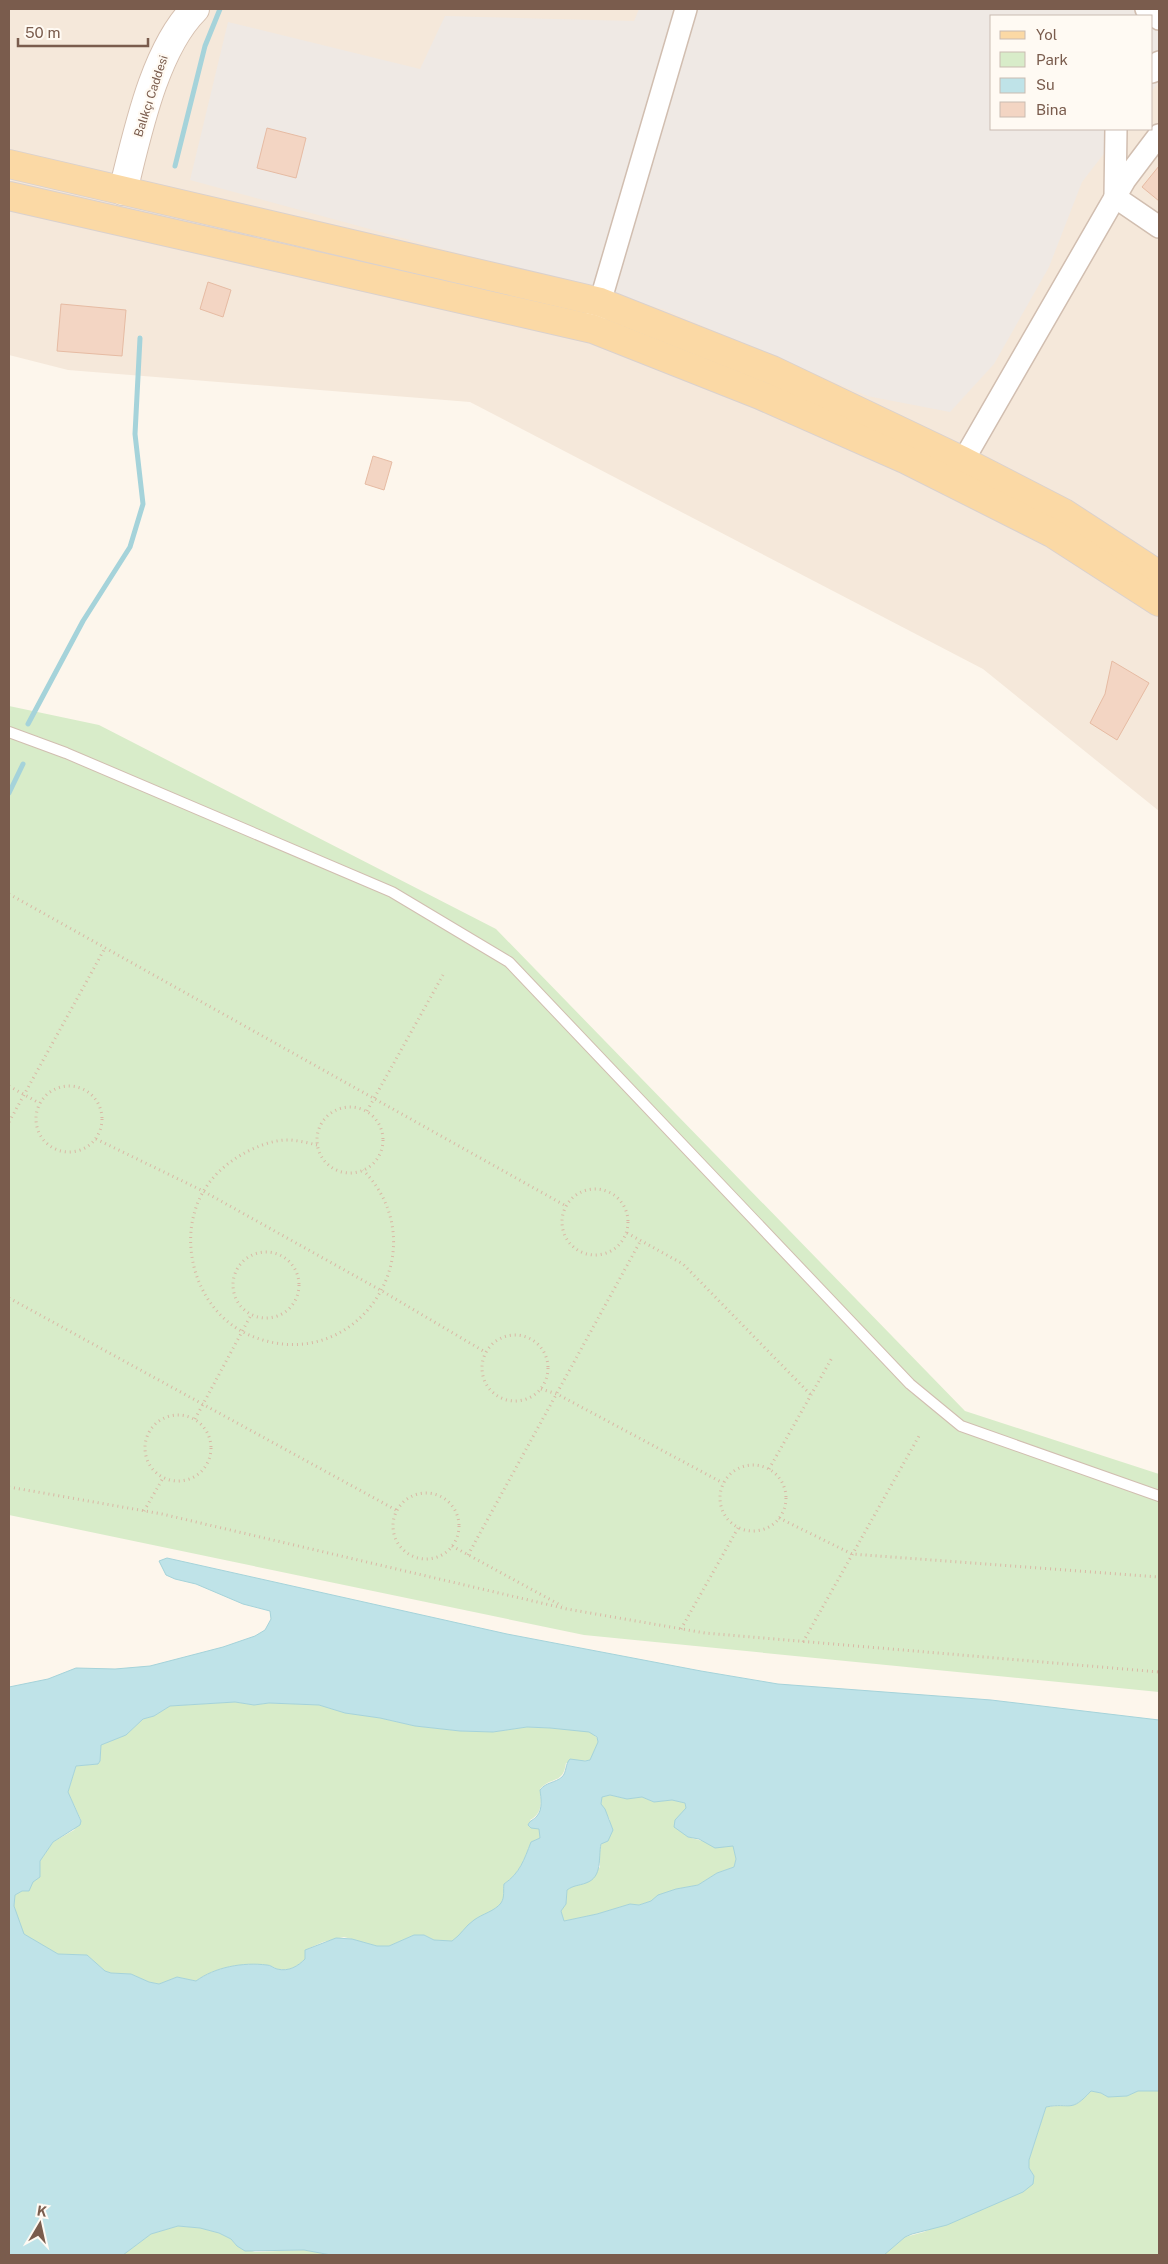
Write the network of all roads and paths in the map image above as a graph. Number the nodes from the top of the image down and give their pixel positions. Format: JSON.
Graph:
{"nodes":[{"id":1,"x":686,"y":9,"type":"edge"},
{"id":2,"x":1146,"y":9,"type":"edge"},
{"id":3,"x":186,"y":11,"type":"edge"},
{"id":4,"x":1159,"y":19,"type":"edge"},
{"id":5,"x":1116,"y":130,"type":"edge"},
{"id":6,"x":1159,"y":135,"type":"edge"},
{"id":7,"x":9,"y":164,"type":"edge"},
{"id":8,"x":123,"y":191,"type":"junction"},
{"id":9,"x":9,"y":196,"type":"edge"},
{"id":10,"x":1115,"y":197,"type":"junction"},
{"id":11,"x":1159,"y":226,"type":"edge"},
{"id":12,"x":600,"y":302,"type":"junction"},
{"id":13,"x":593,"y":329,"type":"junction"},
{"id":14,"x":963,"y":461,"type":"junction"},
{"id":15,"x":1159,"y":575,"type":"edge"},
{"id":16,"x":1159,"y":602,"type":"edge"},
{"id":17,"x":9,"y":732,"type":"edge"},
{"id":18,"x":9,"y":894,"type":"edge"},
{"id":19,"x":105,"y":948,"type":"junction"},
{"id":20,"x":443,"y":975,"type":"dead end"},
{"id":21,"x":9,"y":1086,"type":"edge"},
{"id":22,"x":24,"y":1094,"type":"junction"},
{"id":23,"x":375,"y":1099,"type":"junction"},
{"id":24,"x":39,"y":1103,"type":"junction"},
{"id":25,"x":367,"y":1111,"type":"junction"},
{"id":26,"x":9,"y":1122,"type":"edge"},
{"id":27,"x":96,"y":1139,"type":"junction"},
{"id":28,"x":317,"y":1145,"type":"junction"},
{"id":29,"x":363,"y":1170,"type":"junction"},
{"id":30,"x":203,"y":1191,"type":"junction"},
{"id":31,"x":566,"y":1206,"type":"junction"},
{"id":32,"x":627,"y":1233,"type":"junction"},
{"id":33,"x":641,"y":1240,"type":"junction"},
{"id":34,"x":382,"y":1291,"type":"junction"},
{"id":35,"x":9,"y":1298,"type":"edge"},
{"id":36,"x":251,"y":1315,"type":"junction"},
{"id":37,"x":243,"y":1331,"type":"junction"},
{"id":38,"x":485,"y":1352,"type":"junction"},
{"id":39,"x":832,"y":1356,"type":"dead end"},
{"id":40,"x":541,"y":1389,"type":"junction"},
{"id":41,"x":557,"y":1394,"type":"junction"},
{"id":42,"x":811,"y":1395,"type":"junction"},
{"id":43,"x":203,"y":1404,"type":"junction"},
{"id":44,"x":195,"y":1419,"type":"junction"},
{"id":45,"x":919,"y":1436,"type":"dead end"},
{"id":46,"x":769,"y":1469,"type":"junction"},
{"id":47,"x":163,"y":1478,"type":"junction"},
{"id":48,"x":723,"y":1483,"type":"junction"},
{"id":49,"x":9,"y":1487,"type":"edge"},
{"id":50,"x":1159,"y":1496,"type":"edge"},
{"id":51,"x":396,"y":1510,"type":"junction"},
{"id":52,"x":144,"y":1511,"type":"junction"},
{"id":53,"x":779,"y":1518,"type":"junction"},
{"id":54,"x":738,"y":1528,"type":"junction"},
{"id":55,"x":452,"y":1546,"type":"junction"},
{"id":56,"x":852,"y":1554,"type":"junction"},
{"id":57,"x":468,"y":1555,"type":"junction"},
{"id":58,"x":1159,"y":1577,"type":"edge"},
{"id":59,"x":567,"y":1609,"type":"junction"},
{"id":60,"x":681,"y":1629,"type":"junction"},
{"id":61,"x":803,"y":1642,"type":"junction"},
{"id":62,"x":1159,"y":1672,"type":"edge"}],
"edges":[{"from":1,"to":12,"type":"street"},
{"from":2,"to":4,"type":"street"},
{"from":3,"to":8,"type":"street","name":"Balıkçı Caddesi"},
{"from":5,"to":10,"type":"street"},
{"from":6,"to":10,"type":"street"},
{"from":7,"to":8,"type":"main road"},
{"from":8,"to":12,"type":"main road"},
{"from":9,"to":13,"type":"main road"},
{"from":10,"to":11,"type":"street"},
{"from":10,"to":14,"type":"street"},
{"from":12,"to":13,"type":"street"},
{"from":12,"to":14,"type":"main road"},
{"from":13,"to":16,"type":"main road"},
{"from":14,"to":15,"type":"main road"},
{"from":17,"to":50,"type":"lane"},
{"from":18,"to":19,"type":"path"},
{"from":19,"to":22,"type":"path"},
{"from":19,"to":23,"type":"path"},
{"from":20,"to":23,"type":"path"},
{"from":21,"to":22,"type":"path"},
{"from":22,"to":24,"type":"path"},
{"from":22,"to":26,"type":"path"},
{"from":23,"to":25,"type":"path"},
{"from":23,"to":31,"type":"path"},
{"from":24,"to":27,"type":"path"},
{"from":24,"to":27,"type":"path"},
{"from":25,"to":28,"type":"path"},
{"from":25,"to":29,"type":"path"},
{"from":27,"to":30,"type":"path"},
{"from":28,"to":29,"type":"path"},
{"from":28,"to":30,"type":"path"},
{"from":29,"to":34,"type":"path"},
{"from":30,"to":34,"type":"path"},
{"from":30,"to":37,"type":"path"},
{"from":31,"to":32,"type":"path"},
{"from":31,"to":32,"type":"path"},
{"from":32,"to":33,"type":"path"},
{"from":33,"to":41,"type":"path"},
{"from":33,"to":42,"type":"path"},
{"from":34,"to":37,"type":"path"},
{"from":34,"to":38,"type":"path"},
{"from":35,"to":43,"type":"path"},
{"from":36,"to":36,"type":"path"},
{"from":36,"to":37,"type":"path"},
{"from":37,"to":43,"type":"path"},
{"from":38,"to":40,"type":"path"},
{"from":38,"to":40,"type":"path"},
{"from":39,"to":42,"type":"path"},
{"from":40,"to":41,"type":"path"},
{"from":41,"to":48,"type":"path"},
{"from":41,"to":57,"type":"path"},
{"from":42,"to":46,"type":"path"},
{"from":43,"to":44,"type":"path"},
{"from":43,"to":51,"type":"path"},
{"from":44,"to":47,"type":"path"},
{"from":44,"to":47,"type":"path"},
{"from":45,"to":56,"type":"path"},
{"from":46,"to":48,"type":"path"},
{"from":46,"to":53,"type":"path"},
{"from":47,"to":52,"type":"path"},
{"from":48,"to":54,"type":"path"},
{"from":49,"to":52,"type":"path"},
{"from":51,"to":55,"type":"path"},
{"from":51,"to":55,"type":"path"},
{"from":52,"to":59,"type":"path"},
{"from":53,"to":54,"type":"path"},
{"from":53,"to":56,"type":"path"},
{"from":54,"to":60,"type":"path"},
{"from":55,"to":57,"type":"path"},
{"from":56,"to":58,"type":"path"},
{"from":56,"to":61,"type":"path"},
{"from":57,"to":59,"type":"path"},
{"from":59,"to":60,"type":"path"},
{"from":60,"to":61,"type":"path"},
{"from":61,"to":62,"type":"path"}]}
